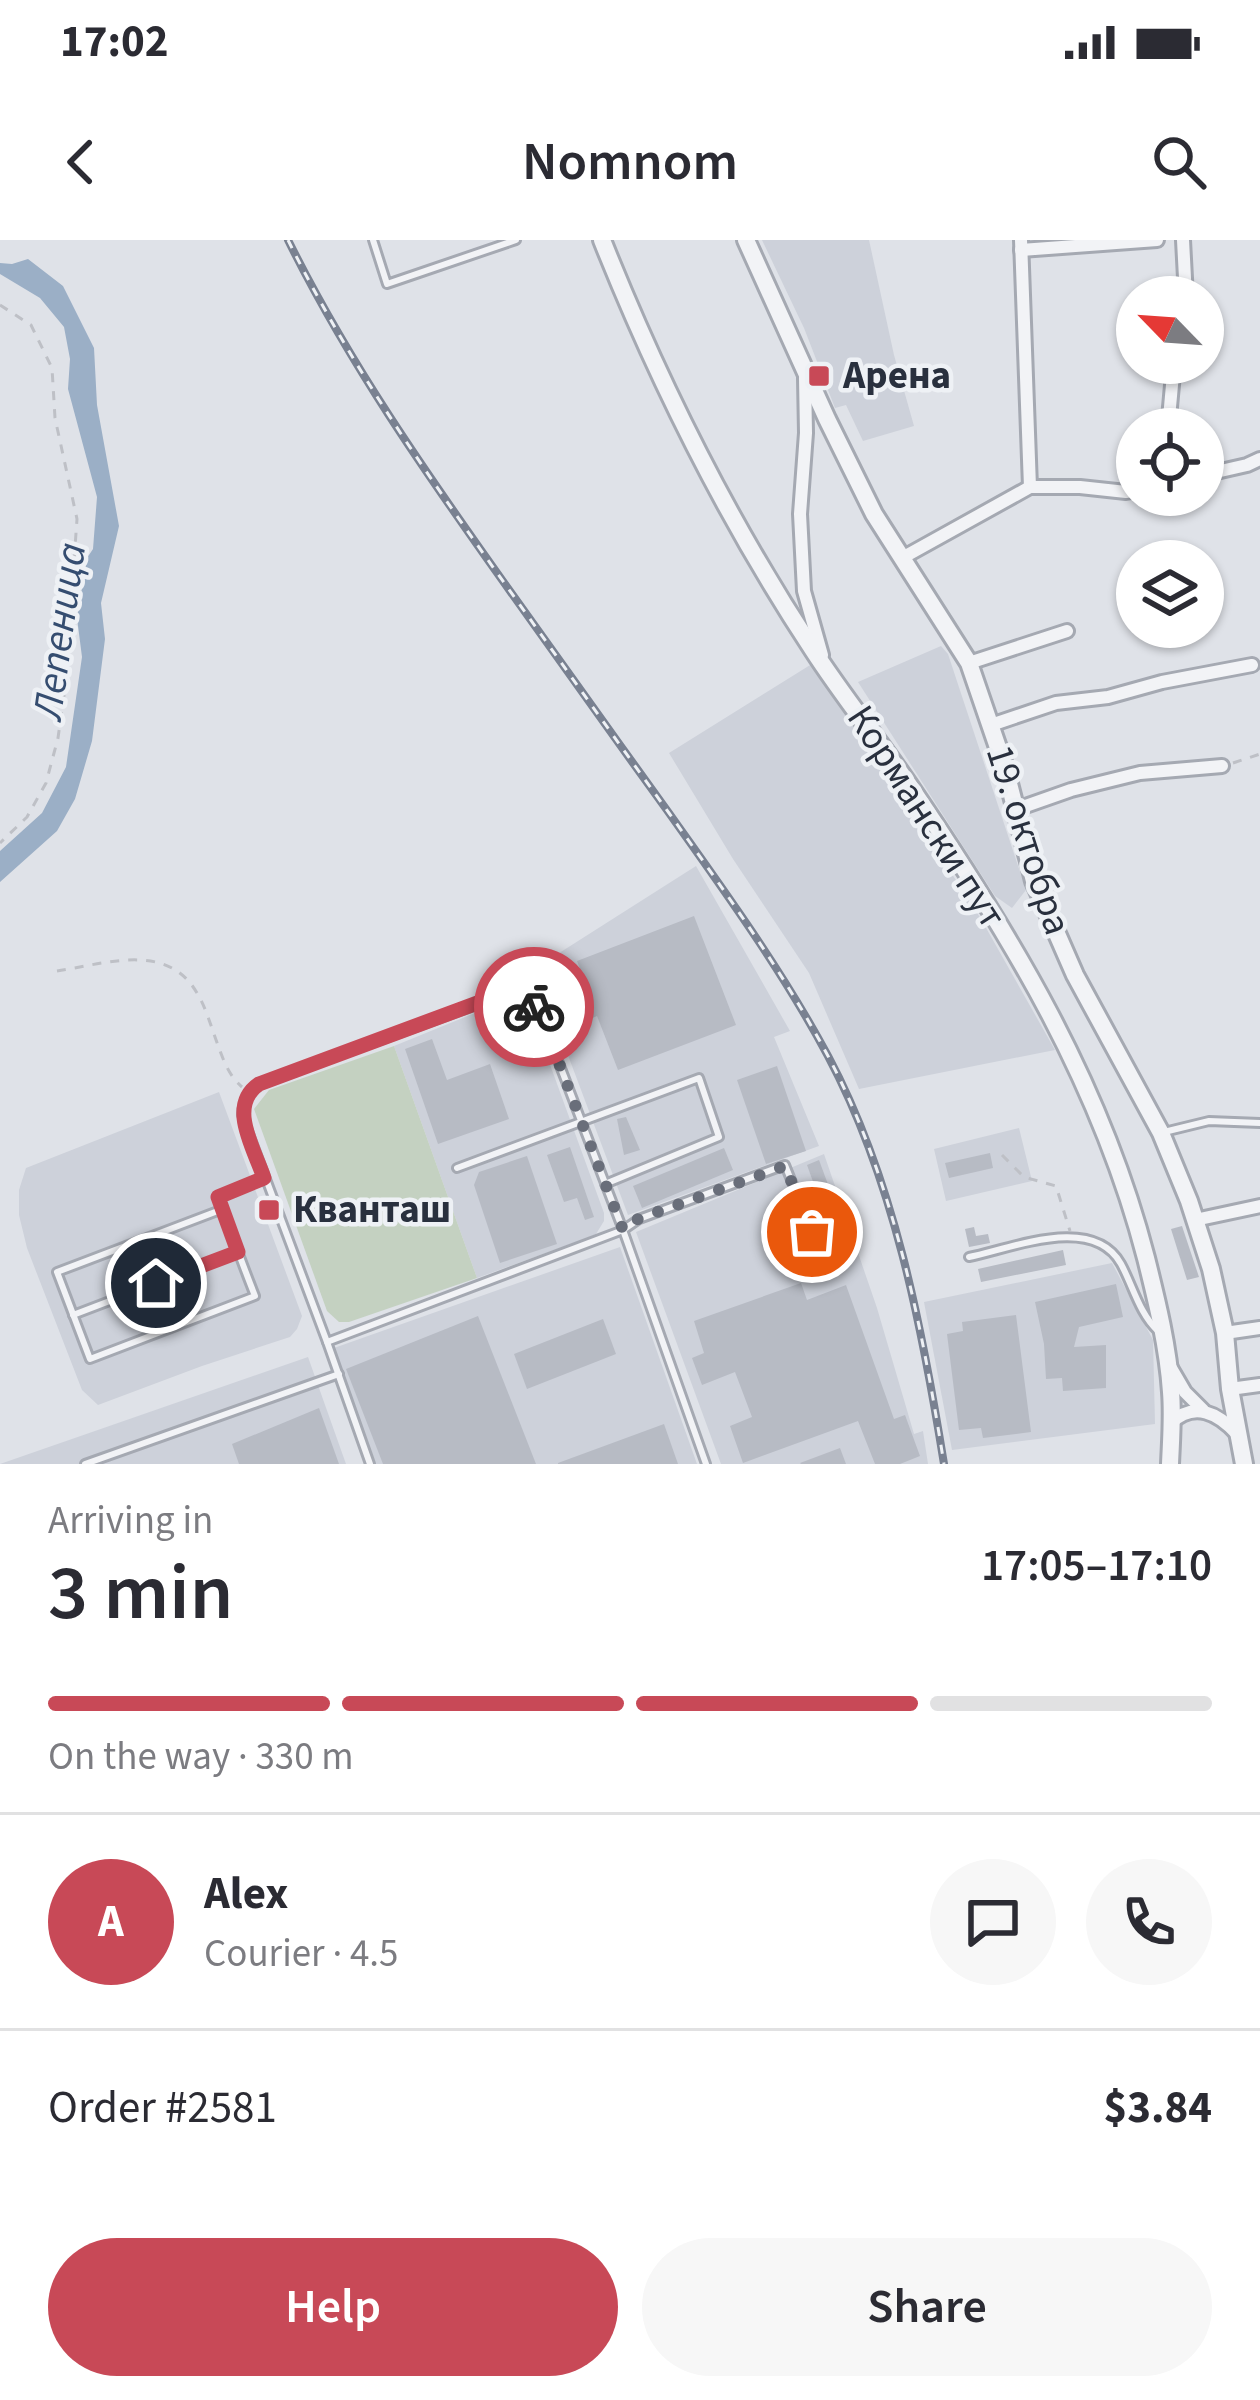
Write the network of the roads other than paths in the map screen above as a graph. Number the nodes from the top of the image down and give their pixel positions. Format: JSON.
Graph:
{"nodes":[{"id":1,"x":373,"y":240,"type":"edge"},
{"id":2,"x":516,"y":240,"type":"edge"},
{"id":3,"x":602,"y":240,"type":"edge"},
{"id":4,"x":746,"y":240,"type":"edge"},
{"id":5,"x":1156,"y":240,"type":"edge"},
{"id":6,"x":1183,"y":240,"type":"edge"},
{"id":7,"x":1021,"y":245,"type":"edge"},
{"id":8,"x":1185,"y":276,"type":"edge"},
{"id":9,"x":805,"y":369,"type":"junction"},
{"id":10,"x":1260,"y":459,"type":"edge"},
{"id":11,"x":1224,"y":470,"type":"edge"},
{"id":12,"x":1030,"y":487,"type":"junction"},
{"id":13,"x":1116,"y":491,"type":"edge"},
{"id":14,"x":902,"y":558,"type":"junction"},
{"id":15,"x":1067,"y":631,"type":"dead end"},
{"id":16,"x":969,"y":663,"type":"junction"},
{"id":17,"x":1252,"y":665,"type":"dead end"},
{"id":18,"x":825,"y":668,"type":"junction"},
{"id":19,"x":991,"y":725,"type":"junction"},
{"id":20,"x":1222,"y":766,"type":"road end"},
{"id":21,"x":1014,"y":810,"type":"junction"},
{"id":22,"x":580,"y":1121,"type":"junction"},
{"id":23,"x":1260,"y":1123,"type":"edge"},
{"id":24,"x":1161,"y":1133,"type":"junction"},
{"id":25,"x":457,"y":1168,"type":"dead end"},
{"id":26,"x":264,"y":1178,"type":"junction"},
{"id":27,"x":605,"y":1184,"type":"junction"},
{"id":28,"x":1260,"y":1206,"type":"edge"},
{"id":29,"x":223,"y":1209,"type":"junction"},
{"id":30,"x":1196,"y":1220,"type":"junction"},
{"id":31,"x":623,"y":1230,"type":"junction"},
{"id":32,"x":238,"y":1252,"type":"junction"},
{"id":33,"x":810,"y":1258,"type":"dead end"},
{"id":34,"x":969,"y":1258,"type":"dead end"},
{"id":35,"x":73,"y":1315,"type":"junction"},
{"id":36,"x":1260,"y":1328,"type":"edge"},
{"id":37,"x":1225,"y":1333,"type":"junction"},
{"id":38,"x":1163,"y":1334,"type":"junction"},
{"id":39,"x":328,"y":1342,"type":"junction"},
{"id":40,"x":1167,"y":1361,"type":"junction"},
{"id":41,"x":339,"y":1374,"type":"junction"},
{"id":42,"x":1260,"y":1384,"type":"edge"},
{"id":43,"x":1231,"y":1395,"type":"junction"},
{"id":44,"x":1210,"y":1413,"type":"junction"},
{"id":45,"x":1172,"y":1424,"type":"junction"},
{"id":46,"x":1238,"y":1435,"type":"junction"},
{"id":47,"x":85,"y":1464,"type":"edge"},
{"id":48,"x":370,"y":1464,"type":"edge"},
{"id":49,"x":706,"y":1464,"type":"edge"},
{"id":50,"x":1170,"y":1464,"type":"edge"},
{"id":51,"x":1244,"y":1464,"type":"edge"}],
"edges":[{"from":1,"to":2,"type":"lane"},
{"from":3,"to":18,"type":"street","name":"Кормански пут"},
{"from":4,"to":9,"type":"street","name":"19. октобра"},
{"from":5,"to":7,"type":"street"},
{"from":6,"to":8,"type":"street"},
{"from":7,"to":12,"type":"street"},
{"from":9,"to":14,"type":"street","name":"19. октобра"},
{"from":9,"to":18,"type":"street"},
{"from":10,"to":11,"type":"street"},
{"from":12,"to":13,"type":"street"},
{"from":12,"to":14,"type":"street"},
{"from":14,"to":16,"type":"street","name":"19. октобра"},
{"from":15,"to":16,"type":"street"},
{"from":16,"to":19,"type":"street","name":"19. октобра"},
{"from":17,"to":19,"type":"street"},
{"from":18,"to":38,"type":"street","name":"Кормански пут"},
{"from":19,"to":21,"type":"street","name":"19. октобра"},
{"from":20,"to":21,"type":"street"},
{"from":21,"to":24,"type":"street","name":"19. октобра"},
{"from":22,"to":25,"type":"lane"},
{"from":22,"to":26,"type":"lane"},
{"from":22,"to":27,"type":"lane"},
{"from":22,"to":27,"type":"lane"},
{"from":23,"to":24,"type":"lane"},
{"from":24,"to":30,"type":"street","name":"19. октобра"},
{"from":26,"to":29,"type":"lane"},
{"from":26,"to":39,"type":"lane"},
{"from":27,"to":31,"type":"lane"},
{"from":28,"to":30,"type":"street"},
{"from":29,"to":32,"type":"lane"},
{"from":29,"to":35,"type":"lane"},
{"from":30,"to":37,"type":"street","name":"19. октобра"},
{"from":31,"to":33,"type":"lane"},
{"from":31,"to":39,"type":"lane"},
{"from":31,"to":49,"type":"lane"},
{"from":32,"to":35,"type":"lane"},
{"from":32,"to":35,"type":"lane"},
{"from":34,"to":38,"type":"lane"},
{"from":36,"to":37,"type":"street"},
{"from":37,"to":43,"type":"street","name":"19. октобра"},
{"from":38,"to":40,"type":"street","name":"Кормански пут"},
{"from":39,"to":41,"type":"lane"},
{"from":40,"to":44,"type":"street"},
{"from":40,"to":45,"type":"street","name":"Кормански пут"},
{"from":41,"to":47,"type":"lane"},
{"from":41,"to":48,"type":"lane"},
{"from":42,"to":43,"type":"street"},
{"from":43,"to":44,"type":"street"},
{"from":43,"to":46,"type":"street","name":"19. октобра"},
{"from":44,"to":45,"type":"street"},
{"from":44,"to":46,"type":"street"},
{"from":45,"to":50,"type":"street","name":"Кормански пут"},
{"from":46,"to":51,"type":"street","name":"19. октобра"}]}
